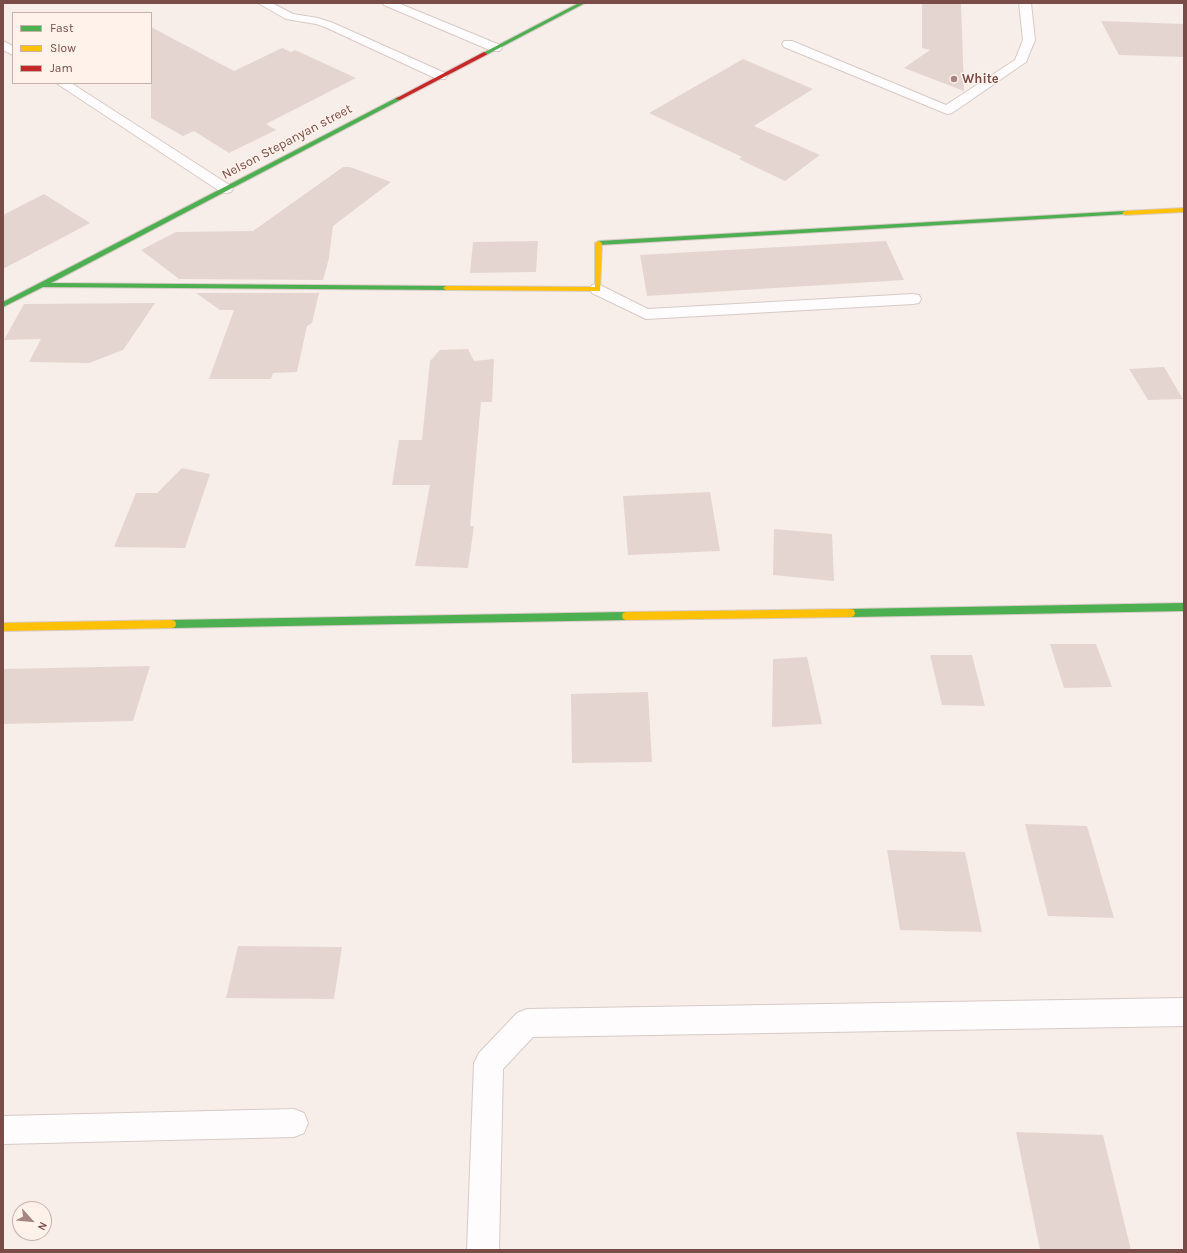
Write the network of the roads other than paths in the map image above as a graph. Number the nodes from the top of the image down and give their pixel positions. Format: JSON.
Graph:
{"nodes":[{"id":1,"x":264,"y":3,"type":"edge"},
{"id":2,"x":388,"y":3,"type":"edge"},
{"id":3,"x":583,"y":3,"type":"edge"},
{"id":4,"x":1025,"y":3,"type":"edge"},
{"id":5,"x":788,"y":44,"type":"dead end"},
{"id":6,"x":3,"y":45,"type":"edge"},
{"id":7,"x":496,"y":48,"type":"junction"},
{"id":8,"x":12,"y":51,"type":"edge"},
{"id":9,"x":441,"y":76,"type":"junction"},
{"id":10,"x":64,"y":84,"type":"edge"},
{"id":11,"x":226,"y":189,"type":"junction"},
{"id":12,"x":1184,"y":210,"type":"edge"},
{"id":13,"x":43,"y":285,"type":"junction"},
{"id":14,"x":598,"y":289,"type":"junction"},
{"id":15,"x":913,"y":298,"type":"dead end"},
{"id":16,"x":3,"y":305,"type":"edge"},
{"id":17,"x":1184,"y":607,"type":"edge"},
{"id":18,"x":3,"y":627,"type":"edge"},
{"id":19,"x":1184,"y":1012,"type":"edge"},
{"id":20,"x":294,"y":1123,"type":"dead end"},
{"id":21,"x":3,"y":1130,"type":"edge"},
{"id":22,"x":483,"y":1250,"type":"edge"}],
"edges":[{"from":1,"to":9,"type":"lane"},
{"from":2,"to":7,"type":"lane"},
{"from":3,"to":7,"type":"street","name":"Nelson Stepanyan street"},
{"from":4,"to":5,"type":"lane"},
{"from":6,"to":8,"type":"lane"},
{"from":7,"to":9,"type":"street","name":"Nelson Stepanyan street"},
{"from":9,"to":11,"type":"street","name":"Nelson Stepanyan street"},
{"from":10,"to":11,"type":"lane"},
{"from":11,"to":13,"type":"street","name":"Nelson Stepanyan street"},
{"from":12,"to":14,"type":"street"},
{"from":13,"to":14,"type":"street"},
{"from":13,"to":16,"type":"street","name":"Nelson Stepanyan street"},
{"from":14,"to":15,"type":"lane"},
{"from":17,"to":18,"type":"street"},
{"from":19,"to":22,"type":"street"},
{"from":20,"to":21,"type":"lane"}]}
